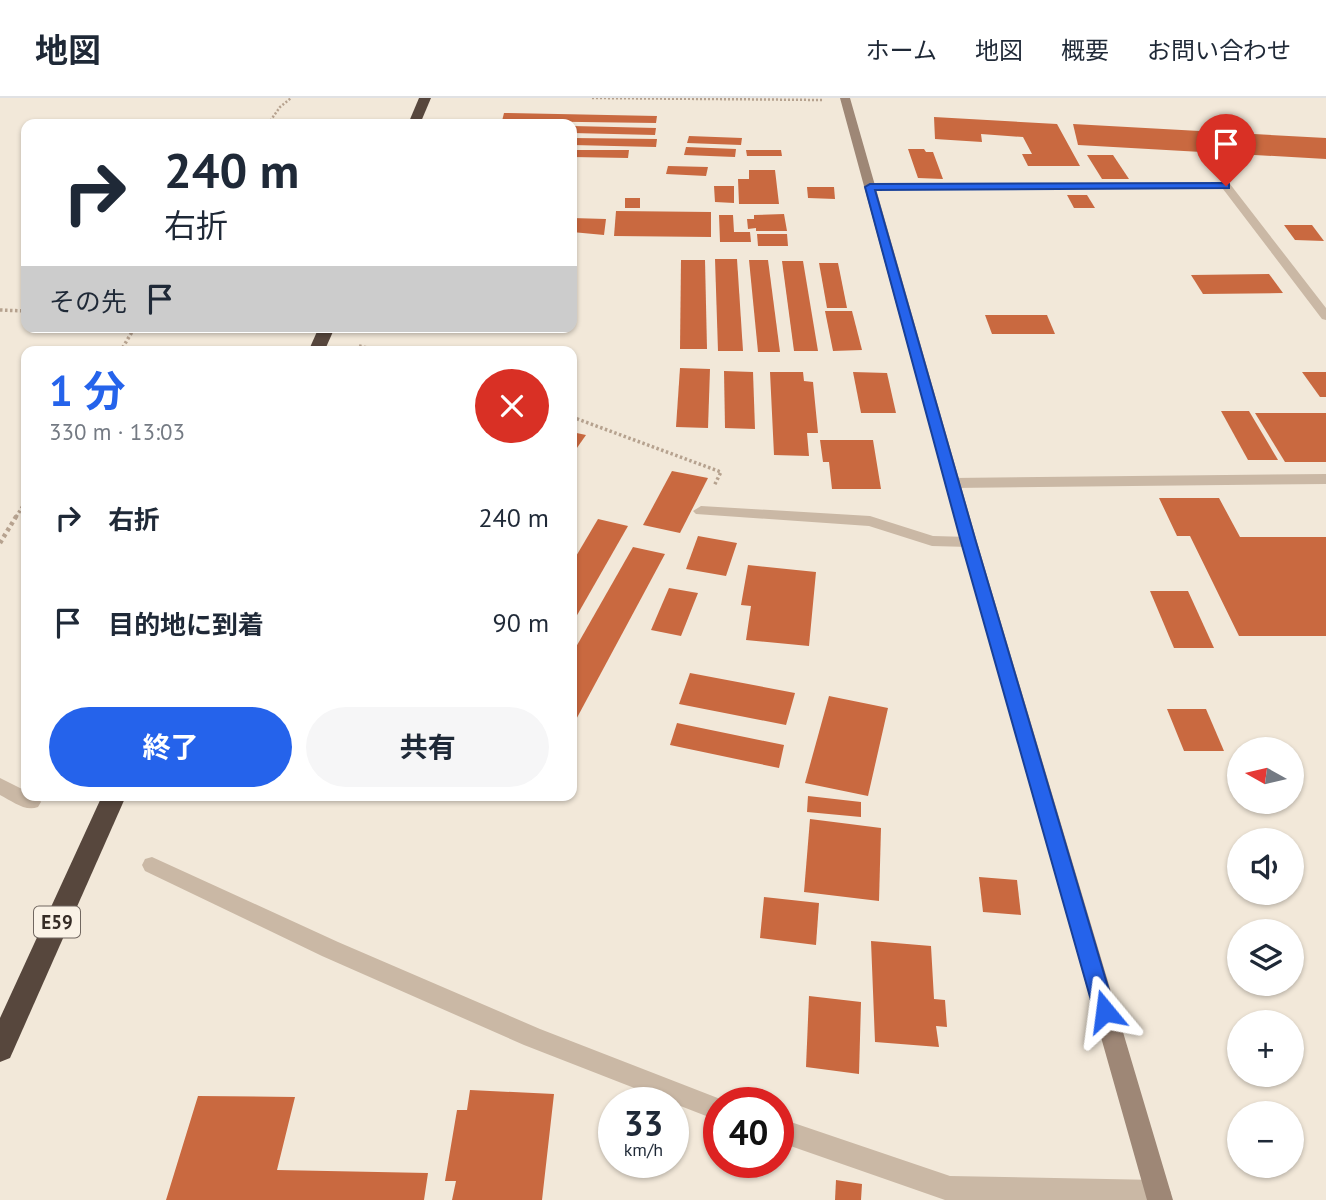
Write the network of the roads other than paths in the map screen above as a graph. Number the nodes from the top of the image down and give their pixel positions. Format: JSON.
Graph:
{"nodes":[{"id":1,"x":845,"y":99,"type":"edge"},
{"id":2,"x":424,"y":102,"type":"edge"},
{"id":3,"x":416,"y":119,"type":"edge"},
{"id":4,"x":870,"y":187,"type":"junction"},
{"id":5,"x":1326,"y":316,"type":"edge"},
{"id":6,"x":1326,"y":479,"type":"edge"},
{"id":7,"x":952,"y":482,"type":"junction"},
{"id":8,"x":701,"y":511,"type":"road end"},
{"id":9,"x":969,"y":542,"type":"junction"},
{"id":10,"x":0,"y":786,"type":"edge"},
{"id":11,"x":21,"y":797,"type":"edge"},
{"id":12,"x":112,"y":801,"type":"edge"},
{"id":13,"x":152,"y":865,"type":"dead end"},
{"id":14,"x":0,"y":1049,"type":"edge"},
{"id":15,"x":703,"y":1103,"type":"edge"},
{"id":16,"x":794,"y":1135,"type":"edge"},
{"id":17,"x":1159,"y":1196,"type":"edge"}],
"edges":[{"from":1,"to":4,"type":"street"},
{"from":2,"to":3,"type":"highway"},
{"from":4,"to":5,"type":"lane"},
{"from":4,"to":7,"type":"street"},
{"from":6,"to":7,"type":"lane"},
{"from":7,"to":9,"type":"street"},
{"from":8,"to":9,"type":"lane"},
{"from":9,"to":17,"type":"street"},
{"from":10,"to":11,"type":"lane"},
{"from":12,"to":14,"type":"highway","number":"E59"},
{"from":13,"to":15,"type":"lane"},
{"from":16,"to":17,"type":"lane"}]}
